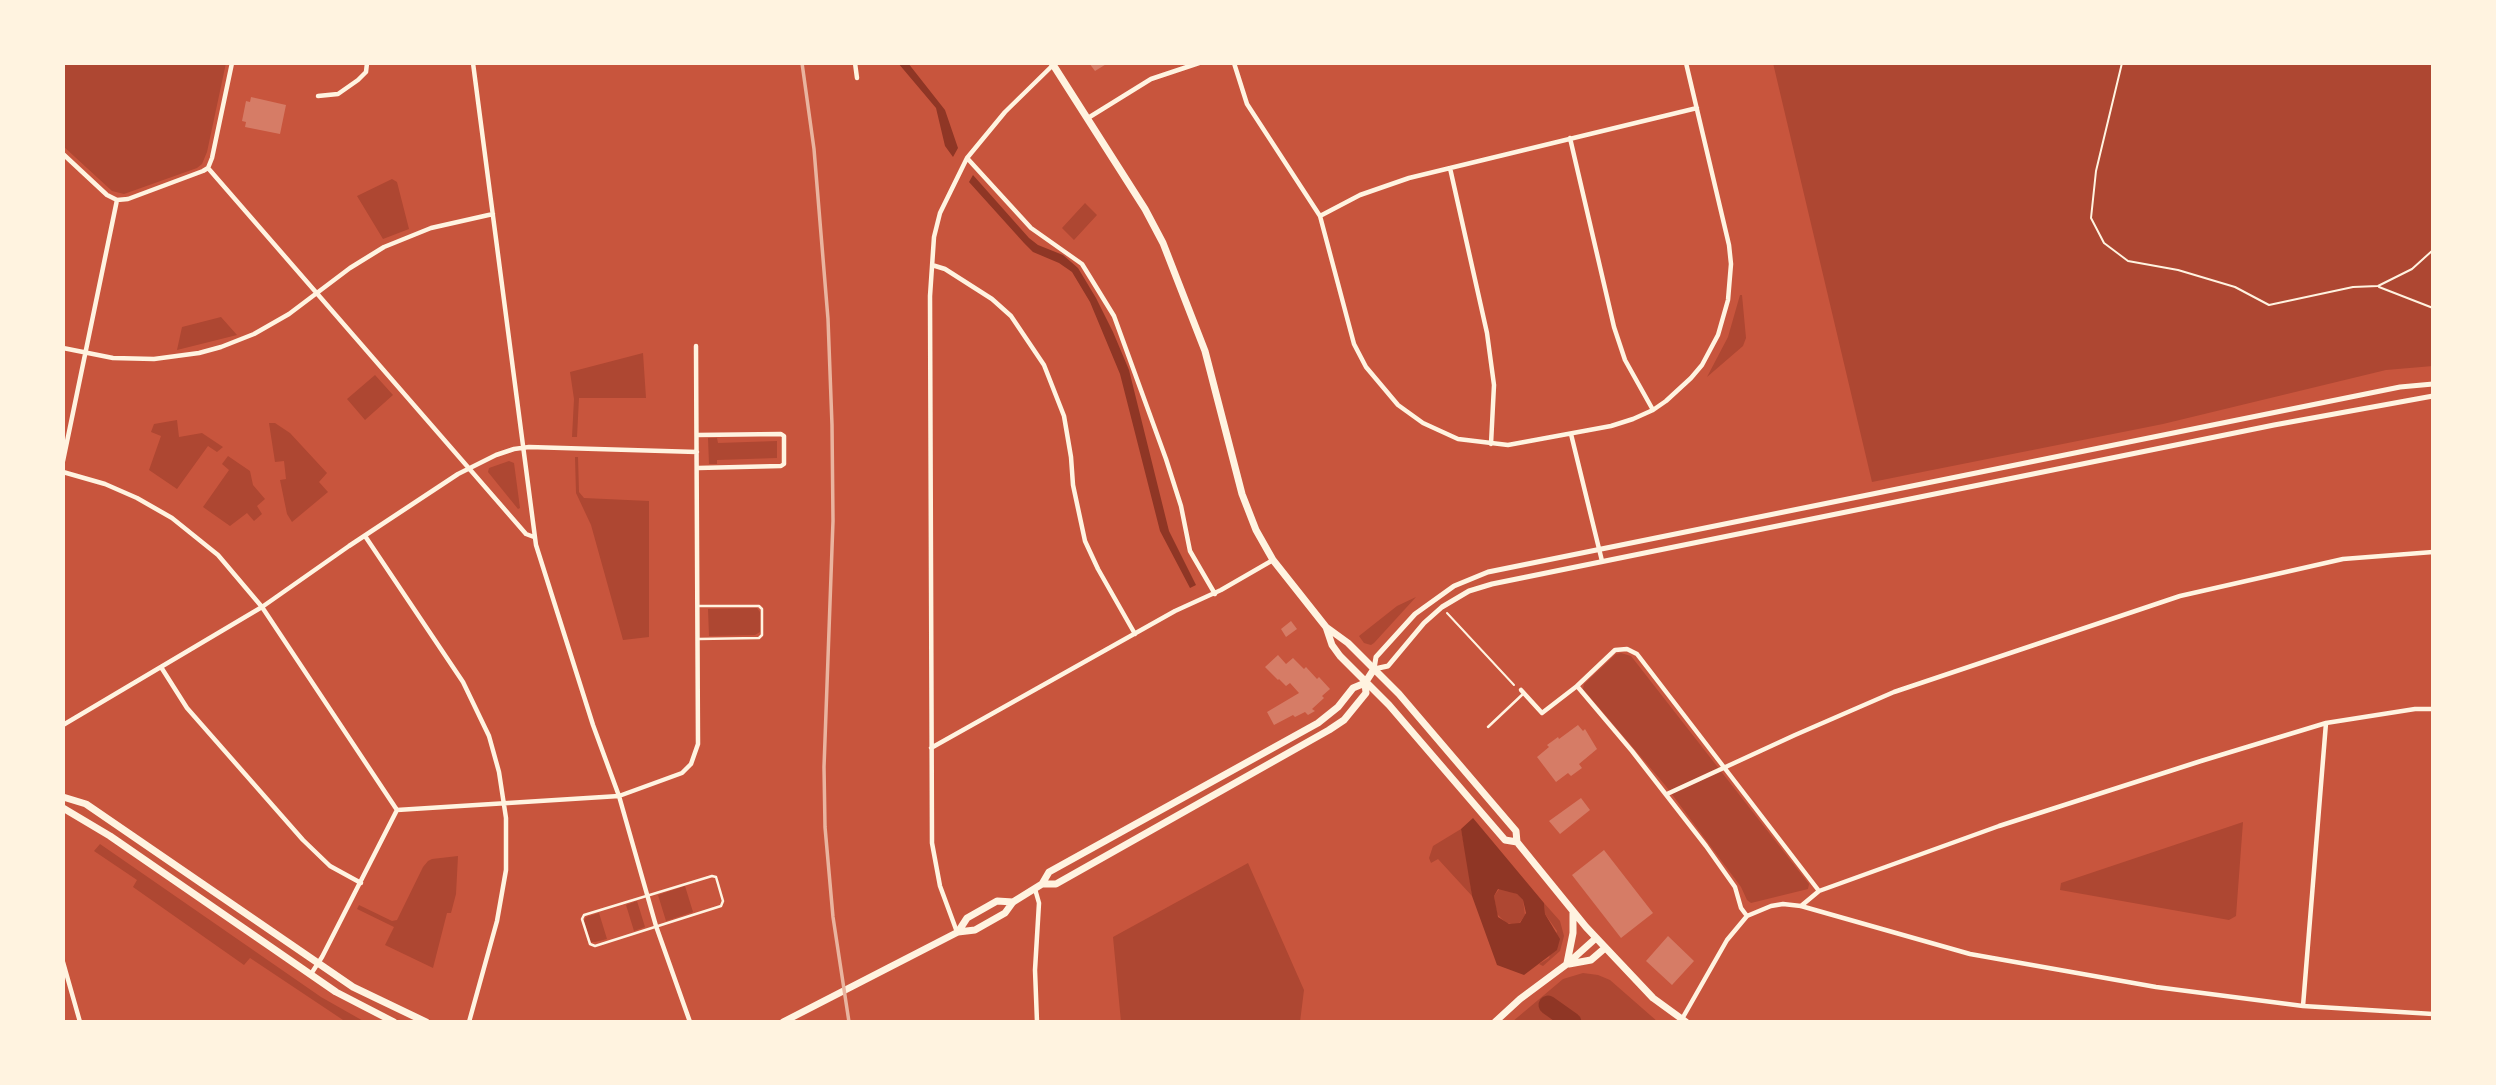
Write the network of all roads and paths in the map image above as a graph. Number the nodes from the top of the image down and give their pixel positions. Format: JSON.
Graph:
{"nodes":[{"id":1,"x":232,"y":63,"type":"edge"},
{"id":2,"x":367,"y":63,"type":"edge"},
{"id":3,"x":473,"y":63,"type":"edge"},
{"id":4,"x":855,"y":63,"type":"edge"},
{"id":5,"x":1199,"y":63,"type":"edge"},
{"id":6,"x":1234,"y":63,"type":"edge"},
{"id":7,"x":1686,"y":63,"type":"edge"},
{"id":8,"x":2122,"y":63,"type":"edge"},
{"id":9,"x":1052,"y":64,"type":"edge"},
{"id":10,"x":1178,"y":65,"type":"edge"},
{"id":11,"x":856,"y":78,"type":"dead end"},
{"id":12,"x":318,"y":96,"type":"dead end"},
{"id":13,"x":1697,"y":108,"type":"junction"},
{"id":14,"x":1087,"y":119,"type":"junction"},
{"id":15,"x":1570,"y":138,"type":"junction"},
{"id":16,"x":63,"y":154,"type":"edge"},
{"id":17,"x":967,"y":158,"type":"junction"},
{"id":18,"x":208,"y":168,"type":"junction"},
{"id":19,"x":1450,"y":168,"type":"junction"},
{"id":20,"x":117,"y":200,"type":"junction"},
{"id":21,"x":492,"y":214,"type":"junction"},
{"id":22,"x":1320,"y":216,"type":"junction"},
{"id":23,"x":2433,"y":250,"type":"edge"},
{"id":24,"x":932,"y":265,"type":"junction"},
{"id":25,"x":2378,"y":286,"type":"junction"},
{"id":26,"x":318,"y":293,"type":"junction"},
{"id":27,"x":2433,"y":308,"type":"edge"},
{"id":28,"x":696,"y":346,"type":"dead end"},
{"id":29,"x":63,"y":348,"type":"edge"},
{"id":30,"x":85,"y":353,"type":"junction"},
{"id":31,"x":2433,"y":384,"type":"edge"},
{"id":32,"x":2433,"y":396,"type":"edge"},
{"id":33,"x":1653,"y":410,"type":"junction"},
{"id":34,"x":1571,"y":434,"type":"junction"},
{"id":35,"x":697,"y":435,"type":"junction"},
{"id":36,"x":1491,"y":444,"type":"junction"},
{"id":37,"x":523,"y":447,"type":"junction"},
{"id":38,"x":697,"y":452,"type":"junction"},
{"id":39,"x":63,"y":461,"type":"edge"},
{"id":40,"x":470,"y":467,"type":"junction"},
{"id":41,"x":698,"y":468,"type":"junction"},
{"id":42,"x":63,"y":472,"type":"edge"},
{"id":43,"x":365,"y":536,"type":"junction"},
{"id":44,"x":534,"y":537,"type":"junction"},
{"id":45,"x":1599,"y":549,"type":"junction"},
{"id":46,"x":2433,"y":552,"type":"edge"},
{"id":47,"x":1273,"y":559,"type":"junction"},
{"id":48,"x":1602,"y":561,"type":"junction"},
{"id":49,"x":1215,"y":594,"type":"junction"},
{"id":50,"x":697,"y":606,"type":"junction"},
{"id":51,"x":262,"y":607,"type":"junction"},
{"id":52,"x":1447,"y":613,"type":"dead end"},
{"id":53,"x":1326,"y":627,"type":"junction"},
{"id":54,"x":1135,"y":634,"type":"junction"},
{"id":55,"x":698,"y":639,"type":"junction"},
{"id":56,"x":161,"y":667,"type":"junction"},
{"id":57,"x":1374,"y":669,"type":"junction"},
{"id":58,"x":1365,"y":683,"type":"junction"},
{"id":59,"x":1577,"y":686,"type":"junction"},
{"id":60,"x":1522,"y":692,"type":"junction"},
{"id":61,"x":2433,"y":709,"type":"edge"},
{"id":62,"x":2326,"y":723,"type":"junction"},
{"id":63,"x":63,"y":725,"type":"edge"},
{"id":64,"x":1488,"y":727,"type":"dead end"},
{"id":65,"x":1303,"y":732,"type":"junction"},
{"id":66,"x":1309,"y":741,"type":"junction"},
{"id":67,"x":930,"y":749,"type":"junction"},
{"id":68,"x":1724,"y":768,"type":"junction"},
{"id":69,"x":1667,"y":794,"type":"junction"},
{"id":70,"x":619,"y":796,"type":"junction"},
{"id":71,"x":63,"y":797,"type":"edge"},
{"id":72,"x":505,"y":803,"type":"junction"},
{"id":73,"x":63,"y":808,"type":"edge"},
{"id":74,"x":1165,"y":808,"type":"junction"},
{"id":75,"x":397,"y":810,"type":"junction"},
{"id":76,"x":1171,"y":819,"type":"junction"},
{"id":77,"x":1517,"y":842,"type":"junction"},
{"id":78,"x":189,"y":876,"type":"junction"},
{"id":79,"x":360,"y":883,"type":"junction"},
{"id":80,"x":183,"y":886,"type":"junction"},
{"id":81,"x":1039,"y":886,"type":"junction"},
{"id":82,"x":1819,"y":891,"type":"junction"},
{"id":83,"x":647,"y":895,"type":"junction"},
{"id":84,"x":1013,"y":902,"type":"junction"},
{"id":85,"x":1801,"y":906,"type":"junction"},
{"id":86,"x":1573,"y":912,"type":"junction"},
{"id":87,"x":1747,"y":916,"type":"junction"},
{"id":88,"x":656,"y":926,"type":"junction"},
{"id":89,"x":958,"y":932,"type":"junction"},
{"id":90,"x":1596,"y":938,"type":"junction"},
{"id":91,"x":1605,"y":948,"type":"junction"},
{"id":92,"x":63,"y":962,"type":"edge"},
{"id":93,"x":318,"y":963,"type":"junction"},
{"id":94,"x":1567,"y":964,"type":"junction"},
{"id":95,"x":311,"y":974,"type":"junction"},
{"id":96,"x":2303,"y":1006,"type":"junction"},
{"id":97,"x":2433,"y":1014,"type":"edge"},
{"id":98,"x":1684,"y":1021,"type":"edge"},
{"id":99,"x":80,"y":1022,"type":"edge"},
{"id":100,"x":394,"y":1022,"type":"edge"},
{"id":101,"x":426,"y":1022,"type":"edge"},
{"id":102,"x":469,"y":1022,"type":"edge"},
{"id":103,"x":690,"y":1022,"type":"edge"},
{"id":104,"x":783,"y":1022,"type":"edge"},
{"id":105,"x":1037,"y":1022,"type":"edge"},
{"id":106,"x":1495,"y":1022,"type":"edge"}],
"edges":[{"from":1,"to":18,"type":"street"},
{"from":2,"to":12,"type":"street"},
{"from":3,"to":21,"type":"street"},
{"from":4,"to":11,"type":"street"},
{"from":5,"to":10,"type":"street"},
{"from":6,"to":22,"type":"street"},
{"from":7,"to":13,"type":"street"},
{"from":8,"to":25,"type":"path"},
{"from":9,"to":14,"type":"main road"},
{"from":9,"to":17,"type":"street"},
{"from":10,"to":14,"type":"street"},
{"from":13,"to":15,"type":"street"},
{"from":13,"to":33,"type":"street"},
{"from":14,"to":47,"type":"main road"},
{"from":15,"to":19,"type":"street"},
{"from":15,"to":33,"type":"street"},
{"from":16,"to":20,"type":"street"},
{"from":17,"to":24,"type":"street"},
{"from":17,"to":49,"type":"street"},
{"from":18,"to":20,"type":"street"},
{"from":18,"to":26,"type":"street"},
{"from":19,"to":22,"type":"street"},
{"from":19,"to":36,"type":"street"},
{"from":20,"to":30,"type":"street"},
{"from":21,"to":26,"type":"street"},
{"from":21,"to":37,"type":"street"},
{"from":22,"to":36,"type":"street"},
{"from":23,"to":25,"type":"path"},
{"from":24,"to":54,"type":"street"},
{"from":24,"to":67,"type":"street"},
{"from":25,"to":27,"type":"path"},
{"from":26,"to":30,"type":"street"},
{"from":26,"to":40,"type":"street"},
{"from":28,"to":35,"type":"street"},
{"from":29,"to":30,"type":"street"},
{"from":30,"to":39,"type":"street"},
{"from":31,"to":45,"type":"street"},
{"from":32,"to":48,"type":"street"},
{"from":33,"to":34,"type":"street"},
{"from":34,"to":36,"type":"street"},
{"from":34,"to":45,"type":"street"},
{"from":35,"to":38,"type":"street"},
{"from":35,"to":41,"type":"street"},
{"from":37,"to":38,"type":"street"},
{"from":37,"to":40,"type":"street"},
{"from":37,"to":44,"type":"street"},
{"from":38,"to":41,"type":"street"},
{"from":40,"to":43,"type":"street"},
{"from":40,"to":44,"type":"street"},
{"from":41,"to":50,"type":"street"},
{"from":42,"to":51,"type":"street"},
{"from":43,"to":51,"type":"street"},
{"from":43,"to":72,"type":"street"},
{"from":44,"to":70,"type":"street"},
{"from":45,"to":48,"type":"street"},
{"from":45,"to":57,"type":"street"},
{"from":46,"to":68,"type":"street"},
{"from":47,"to":49,"type":"street"},
{"from":47,"to":53,"type":"main road"},
{"from":48,"to":57,"type":"street"},
{"from":49,"to":54,"type":"street"},
{"from":50,"to":55,"type":"street"},
{"from":50,"to":55,"type":"lane"},
{"from":51,"to":56,"type":"street"},
{"from":51,"to":75,"type":"street"},
{"from":52,"to":60,"type":"path"},
{"from":53,"to":57,"type":"main road"},
{"from":53,"to":58,"type":"main road"},
{"from":54,"to":67,"type":"street"},
{"from":55,"to":70,"type":"street"},
{"from":56,"to":63,"type":"street"},
{"from":56,"to":79,"type":"street"},
{"from":57,"to":58,"type":"main road"},
{"from":57,"to":77,"type":"main road"},
{"from":58,"to":65,"type":"main road"},
{"from":58,"to":66,"type":"main road"},
{"from":58,"to":77,"type":"main road"},
{"from":59,"to":60,"type":"street"},
{"from":59,"to":68,"type":"street"},
{"from":59,"to":69,"type":"street"},
{"from":60,"to":64,"type":"lane"},
{"from":61,"to":62,"type":"street"},
{"from":62,"to":82,"type":"street"},
{"from":62,"to":96,"type":"street"},
{"from":65,"to":66,"type":"main road"},
{"from":65,"to":74,"type":"main road"},
{"from":66,"to":76,"type":"main road"},
{"from":67,"to":89,"type":"street"},
{"from":68,"to":69,"type":"street"},
{"from":68,"to":82,"type":"street"},
{"from":69,"to":87,"type":"street"},
{"from":70,"to":72,"type":"street"},
{"from":70,"to":83,"type":"street"},
{"from":71,"to":78,"type":"main road"},
{"from":72,"to":75,"type":"street"},
{"from":72,"to":102,"type":"street"},
{"from":73,"to":80,"type":"main road"},
{"from":74,"to":76,"type":"main road"},
{"from":74,"to":81,"type":"main road"},
{"from":75,"to":79,"type":"street"},
{"from":76,"to":81,"type":"main road"},
{"from":77,"to":86,"type":"main road"},
{"from":78,"to":80,"type":"main road"},
{"from":78,"to":93,"type":"main road"},
{"from":79,"to":93,"type":"street"},
{"from":80,"to":95,"type":"main road"},
{"from":81,"to":84,"type":"main road"},
{"from":81,"to":105,"type":"street"},
{"from":82,"to":85,"type":"street"},
{"from":83,"to":88,"type":"street"},
{"from":83,"to":88,"type":"lane"},
{"from":83,"to":88,"type":"lane"},
{"from":84,"to":89,"type":"main road"},
{"from":84,"to":89,"type":"main road"},
{"from":85,"to":87,"type":"street"},
{"from":85,"to":96,"type":"street"},
{"from":86,"to":90,"type":"main road"},
{"from":86,"to":94,"type":"main road"},
{"from":87,"to":98,"type":"street"},
{"from":88,"to":103,"type":"street"},
{"from":89,"to":104,"type":"main road"},
{"from":90,"to":91,"type":"main road"},
{"from":90,"to":94,"type":"main road"},
{"from":91,"to":94,"type":"main road"},
{"from":91,"to":98,"type":"main road"},
{"from":92,"to":99,"type":"street"},
{"from":93,"to":95,"type":"street"},
{"from":93,"to":101,"type":"main road"},
{"from":94,"to":106,"type":"main road"},
{"from":95,"to":100,"type":"main road"},
{"from":96,"to":97,"type":"street"}]}
